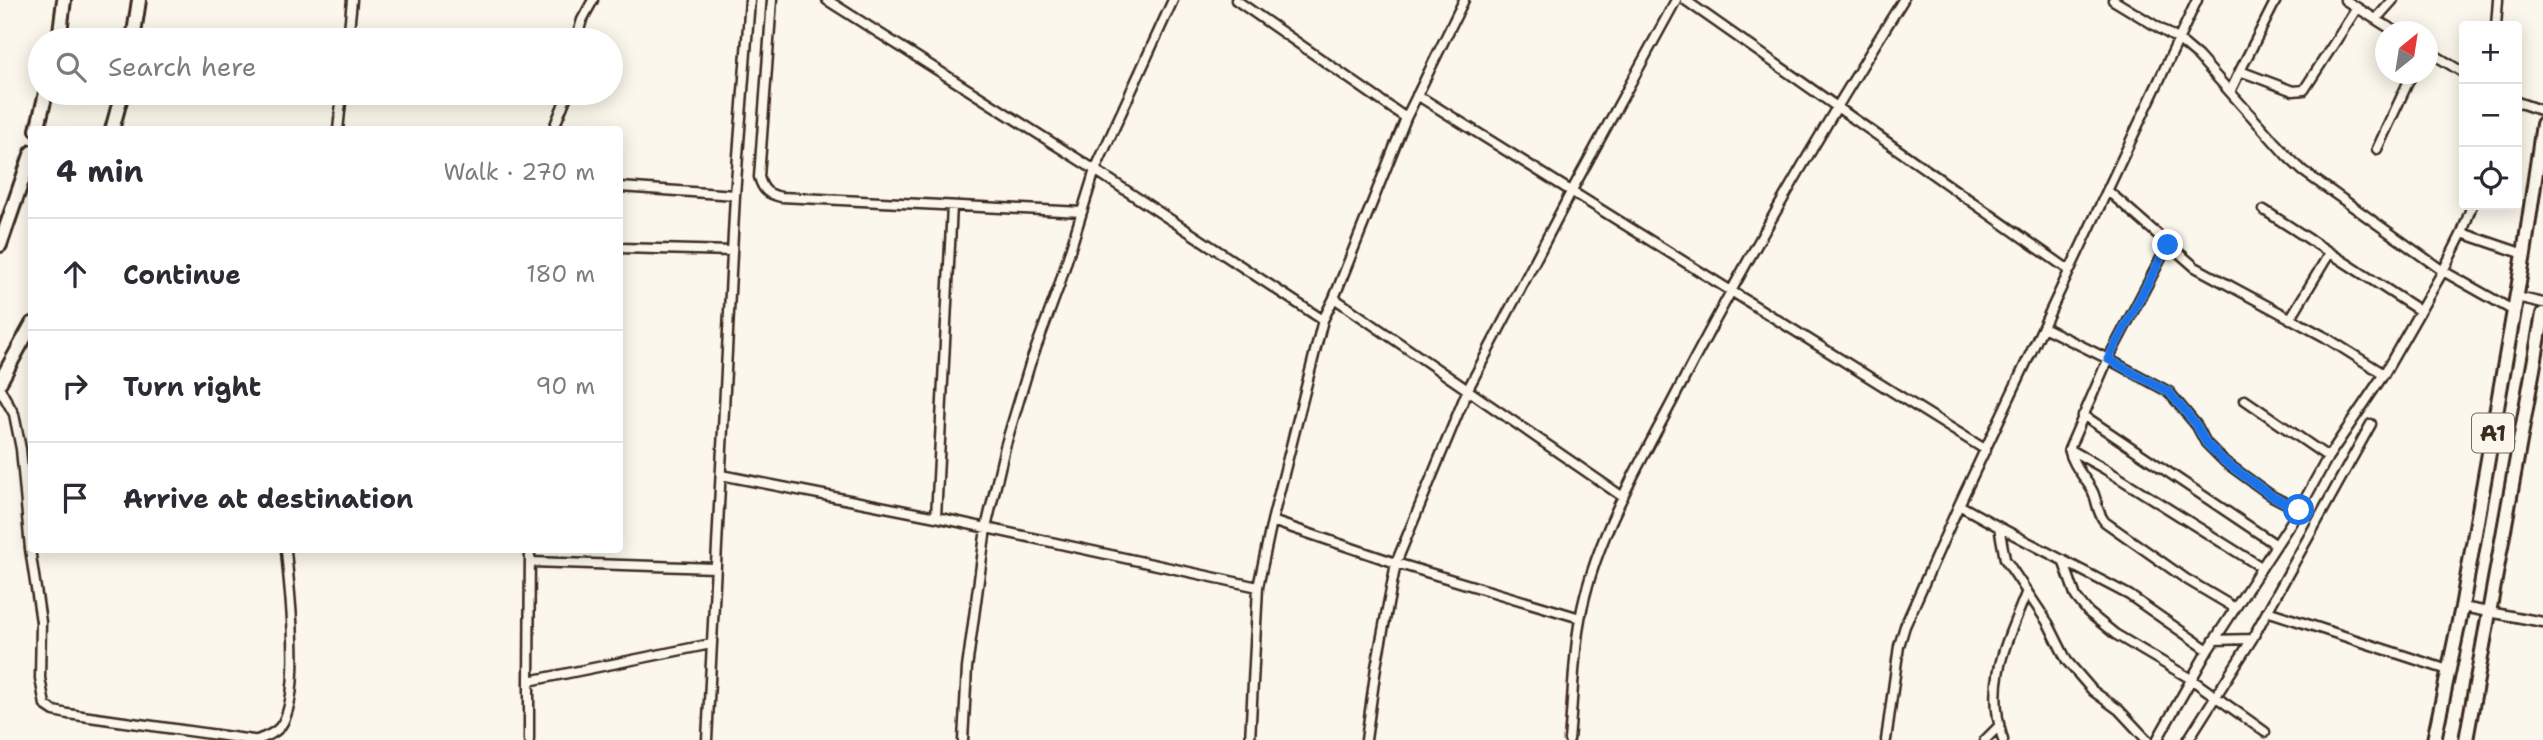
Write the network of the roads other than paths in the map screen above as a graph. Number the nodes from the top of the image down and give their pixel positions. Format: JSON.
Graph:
{"nodes":[{"id":1,"x":64,"y":0,"type":"edge"},
{"id":2,"x":139,"y":0,"type":"edge"},
{"id":3,"x":352,"y":0,"type":"edge"},
{"id":4,"x":593,"y":0,"type":"edge"},
{"id":5,"x":750,"y":0,"type":"edge"},
{"id":6,"x":772,"y":0,"type":"edge"},
{"id":7,"x":827,"y":0,"type":"edge"},
{"id":8,"x":1173,"y":0,"type":"edge"},
{"id":9,"x":1236,"y":0,"type":"edge"},
{"id":10,"x":1464,"y":0,"type":"edge"},
{"id":11,"x":1676,"y":0,"type":"edge"},
{"id":12,"x":1685,"y":0,"type":"edge"},
{"id":13,"x":1903,"y":0,"type":"edge"},
{"id":14,"x":2113,"y":0,"type":"edge"},
{"id":15,"x":2197,"y":0,"type":"edge"},
{"id":16,"x":2276,"y":0,"type":"edge"},
{"id":17,"x":2345,"y":0,"type":"edge"},
{"id":18,"x":2393,"y":0,"type":"edge"},
{"id":19,"x":2498,"y":0,"type":"edge"},
{"id":20,"x":2357,"y":8,"type":"junction"},
{"id":21,"x":2376,"y":19,"type":"junction"},
{"id":22,"x":2379,"y":21,"type":"edge"},
{"id":23,"x":2496,"y":21,"type":"edge"},
{"id":24,"x":60,"y":28,"type":"edge"},
{"id":25,"x":135,"y":28,"type":"edge"},
{"id":26,"x":349,"y":28,"type":"edge"},
{"id":27,"x":580,"y":28,"type":"edge"},
{"id":28,"x":2179,"y":40,"type":"junction"},
{"id":29,"x":2438,"y":58,"type":"edge"},
{"id":30,"x":2459,"y":70,"type":"edge"},
{"id":31,"x":2240,"y":71,"type":"junction"},
{"id":32,"x":2408,"y":84,"type":"edge"},
{"id":33,"x":2230,"y":92,"type":"junction"},
{"id":34,"x":1417,"y":95,"type":"junction"},
{"id":35,"x":2522,"y":104,"type":"edge"},
{"id":36,"x":43,"y":105,"type":"edge"},
{"id":37,"x":119,"y":105,"type":"edge"},
{"id":38,"x":341,"y":105,"type":"edge"},
{"id":39,"x":563,"y":105,"type":"edge"},
{"id":40,"x":1835,"y":107,"type":"junction"},
{"id":41,"x":2543,"y":111,"type":"edge"},
{"id":42,"x":1406,"y":118,"type":"junction"},
{"id":43,"x":2543,"y":124,"type":"edge"},
{"id":44,"x":38,"y":126,"type":"edge"},
{"id":45,"x":113,"y":126,"type":"edge"},
{"id":46,"x":338,"y":126,"type":"edge"},
{"id":47,"x":555,"y":126,"type":"edge"},
{"id":48,"x":2377,"y":149,"type":"dead end"},
{"id":49,"x":28,"y":164,"type":"edge"},
{"id":50,"x":1095,"y":170,"type":"junction"},
{"id":51,"x":623,"y":187,"type":"edge"},
{"id":52,"x":2108,"y":191,"type":"junction"},
{"id":53,"x":1571,"y":192,"type":"junction"},
{"id":54,"x":735,"y":195,"type":"junction"},
{"id":55,"x":952,"y":206,"type":"junction"},
{"id":56,"x":2264,"y":210,"type":"dead end"},
{"id":57,"x":2470,"y":210,"type":"edge"},
{"id":58,"x":1082,"y":212,"type":"junction"},
{"id":59,"x":2462,"y":233,"type":"junction"},
{"id":60,"x":1,"y":242,"type":"edge"},
{"id":61,"x":2168,"y":245,"type":"junction"},
{"id":62,"x":623,"y":247,"type":"edge"},
{"id":63,"x":732,"y":251,"type":"junction"},
{"id":64,"x":2329,"y":254,"type":"junction"},
{"id":65,"x":2524,"y":254,"type":"junction"},
{"id":66,"x":2069,"y":270,"type":"junction"},
{"id":67,"x":2443,"y":271,"type":"junction"},
{"id":68,"x":1730,"y":290,"type":"junction"},
{"id":69,"x":2516,"y":297,"type":"junction"},
{"id":70,"x":1334,"y":298,"type":"junction"},
{"id":71,"x":2543,"y":303,"type":"edge"},
{"id":72,"x":2420,"y":311,"type":"junction"},
{"id":73,"x":2514,"y":311,"type":"junction"},
{"id":74,"x":2543,"y":314,"type":"edge"},
{"id":75,"x":2290,"y":319,"type":"junction"},
{"id":76,"x":1323,"y":320,"type":"junction"},
{"id":77,"x":2043,"y":327,"type":"junction"},
{"id":78,"x":28,"y":331,"type":"edge"},
{"id":79,"x":2108,"y":359,"type":"junction"},
{"id":80,"x":2384,"y":374,"type":"junction"},
{"id":81,"x":0,"y":382,"type":"edge"},
{"id":82,"x":0,"y":389,"type":"edge"},
{"id":83,"x":1468,"y":389,"type":"junction"},
{"id":84,"x":2245,"y":400,"type":"dead end"},
{"id":85,"x":2083,"y":415,"type":"junction"},
{"id":86,"x":2371,"y":425,"type":"dead end"},
{"id":87,"x":2069,"y":449,"type":"junction"},
{"id":88,"x":1986,"y":450,"type":"junction"},
{"id":89,"x":2328,"y":457,"type":"junction"},
{"id":90,"x":721,"y":475,"type":"junction"},
{"id":91,"x":1623,"y":496,"type":"junction"},
{"id":92,"x":1959,"y":505,"type":"junction"},
{"id":93,"x":2299,"y":510,"type":"junction"},
{"id":94,"x":936,"y":517,"type":"junction"},
{"id":95,"x":1272,"y":522,"type":"junction"},
{"id":96,"x":28,"y":527,"type":"edge"},
{"id":97,"x":1999,"y":527,"type":"junction"},
{"id":98,"x":986,"y":528,"type":"junction"},
{"id":99,"x":2275,"y":544,"type":"junction"},
{"id":100,"x":31,"y":553,"type":"edge"},
{"id":101,"x":286,"y":553,"type":"edge"},
{"id":102,"x":530,"y":553,"type":"edge"},
{"id":103,"x":2063,"y":560,"type":"junction"},
{"id":104,"x":531,"y":562,"type":"junction"},
{"id":105,"x":1396,"y":563,"type":"junction"},
{"id":106,"x":2261,"y":567,"type":"junction"},
{"id":107,"x":715,"y":568,"type":"junction"},
{"id":108,"x":1258,"y":586,"type":"junction"},
{"id":109,"x":2027,"y":591,"type":"junction"},
{"id":110,"x":2462,"y":607,"type":"junction"},
{"id":111,"x":2235,"y":608,"type":"junction"},
{"id":112,"x":2267,"y":611,"type":"junction"},
{"id":113,"x":2490,"y":611,"type":"junction"},
{"id":114,"x":1580,"y":618,"type":"junction"},
{"id":115,"x":2543,"y":622,"type":"edge"},
{"id":116,"x":2252,"y":639,"type":"junction"},
{"id":117,"x":2214,"y":640,"type":"junction"},
{"id":118,"x":711,"y":645,"type":"junction"},
{"id":119,"x":2208,"y":650,"type":"junction"},
{"id":120,"x":2448,"y":670,"type":"junction"},
{"id":121,"x":2191,"y":679,"type":"junction"},
{"id":122,"x":529,"y":681,"type":"junction"},
{"id":123,"x":2216,"y":699,"type":"junction"},
{"id":124,"x":1999,"y":726,"type":"junction"},
{"id":125,"x":2265,"y":732,"type":"dead end"},
{"id":126,"x":255,"y":740,"type":"edge"},
{"id":127,"x":529,"y":740,"type":"edge"},
{"id":128,"x":707,"y":740,"type":"edge"},
{"id":129,"x":963,"y":740,"type":"edge"},
{"id":130,"x":1250,"y":740,"type":"edge"},
{"id":131,"x":1366,"y":740,"type":"edge"},
{"id":132,"x":1569,"y":740,"type":"edge"},
{"id":133,"x":1886,"y":740,"type":"edge"},
{"id":134,"x":1985,"y":740,"type":"edge"},
{"id":135,"x":2003,"y":740,"type":"edge"},
{"id":136,"x":2147,"y":740,"type":"edge"},
{"id":137,"x":2157,"y":740,"type":"edge"},
{"id":138,"x":2188,"y":740,"type":"edge"},
{"id":139,"x":2434,"y":740,"type":"edge"},
{"id":140,"x":2466,"y":740,"type":"edge"}],
"edges":[{"from":1,"to":24,"type":"main road"},
{"from":2,"to":25,"type":"main road"},
{"from":3,"to":26,"type":"street"},
{"from":4,"to":27,"type":"street"},
{"from":5,"to":54,"type":"street"},
{"from":6,"to":55,"type":"street"},
{"from":7,"to":50,"type":"street"},
{"from":8,"to":50,"type":"street"},
{"from":9,"to":42,"type":"street"},
{"from":10,"to":34,"type":"street"},
{"from":11,"to":53,"type":"street"},
{"from":12,"to":40,"type":"street"},
{"from":13,"to":40,"type":"street"},
{"from":14,"to":28,"type":"street"},
{"from":15,"to":28,"type":"street"},
{"from":16,"to":31,"type":"street"},
{"from":17,"to":20,"type":"street"},
{"from":18,"to":21,"type":"street"},
{"from":19,"to":23,"type":"street"},
{"from":20,"to":21,"type":"street"},
{"from":20,"to":31,"type":"street"},
{"from":21,"to":22,"type":"street"},
{"from":28,"to":33,"type":"street"},
{"from":28,"to":52,"type":"street"},
{"from":29,"to":30,"type":"street"},
{"from":31,"to":33,"type":"street"},
{"from":32,"to":48,"type":"street"},
{"from":33,"to":67,"type":"street"},
{"from":34,"to":42,"type":"street"},
{"from":34,"to":53,"type":"street"},
{"from":35,"to":41,"type":"street"},
{"from":36,"to":44,"type":"main road"},
{"from":37,"to":45,"type":"main road"},
{"from":38,"to":46,"type":"street"},
{"from":39,"to":47,"type":"street"},
{"from":40,"to":66,"type":"street"},
{"from":40,"to":68,"type":"street"},
{"from":42,"to":70,"type":"street"},
{"from":43,"to":65,"type":"main road","number":"A1"},
{"from":49,"to":60,"type":"main road"},
{"from":50,"to":58,"type":"street"},
{"from":50,"to":76,"type":"street"},
{"from":51,"to":54,"type":"street"},
{"from":52,"to":61,"type":"street"},
{"from":52,"to":66,"type":"street"},
{"from":53,"to":68,"type":"street"},
{"from":53,"to":83,"type":"street"},
{"from":54,"to":63,"type":"street"},
{"from":55,"to":58,"type":"street"},
{"from":55,"to":94,"type":"street"},
{"from":56,"to":64,"type":"street"},
{"from":57,"to":59,"type":"street"},
{"from":58,"to":98,"type":"street"},
{"from":59,"to":65,"type":"street"},
{"from":59,"to":67,"type":"street"},
{"from":61,"to":75,"type":"street"},
{"from":61,"to":79,"type":"street"},
{"from":62,"to":63,"type":"street"},
{"from":63,"to":90,"type":"street"},
{"from":64,"to":72,"type":"street"},
{"from":64,"to":75,"type":"street"},
{"from":65,"to":69,"type":"main road","number":"A1"},
{"from":66,"to":77,"type":"street"},
{"from":67,"to":72,"type":"street"},
{"from":67,"to":73,"type":"street"},
{"from":68,"to":88,"type":"street"},
{"from":68,"to":91,"type":"street"},
{"from":69,"to":71,"type":"street"},
{"from":69,"to":73,"type":"main road","number":"A1"},
{"from":70,"to":76,"type":"street"},
{"from":70,"to":83,"type":"street"},
{"from":72,"to":80,"type":"street"},
{"from":73,"to":110,"type":"main road","number":"A1"},
{"from":74,"to":113,"type":"main road","number":"A1"},
{"from":75,"to":80,"type":"street"},
{"from":76,"to":95,"type":"street"},
{"from":77,"to":79,"type":"street"},
{"from":77,"to":88,"type":"street"},
{"from":78,"to":81,"type":"main road"},
{"from":79,"to":85,"type":"street"},
{"from":79,"to":93,"type":"street"},
{"from":80,"to":89,"type":"street"},
{"from":82,"to":96,"type":"street"},
{"from":83,"to":91,"type":"street"},
{"from":83,"to":105,"type":"street"},
{"from":84,"to":89,"type":"street"},
{"from":85,"to":87,"type":"street"},
{"from":85,"to":99,"type":"street"},
{"from":86,"to":112,"type":"street"},
{"from":87,"to":106,"type":"street"},
{"from":87,"to":111,"type":"street"},
{"from":88,"to":92,"type":"street"},
{"from":89,"to":93,"type":"street"},
{"from":90,"to":94,"type":"street"},
{"from":90,"to":107,"type":"street"},
{"from":91,"to":114,"type":"street"},
{"from":92,"to":97,"type":"street"},
{"from":92,"to":133,"type":"street"},
{"from":93,"to":99,"type":"street"},
{"from":94,"to":98,"type":"street"},
{"from":95,"to":105,"type":"street"},
{"from":95,"to":108,"type":"street"},
{"from":97,"to":103,"type":"street"},
{"from":97,"to":109,"type":"street"},
{"from":98,"to":108,"type":"street"},
{"from":98,"to":129,"type":"street"},
{"from":99,"to":106,"type":"street"},
{"from":100,"to":126,"type":"street"},
{"from":101,"to":126,"type":"street"},
{"from":102,"to":104,"type":"street"},
{"from":103,"to":119,"type":"street"},
{"from":103,"to":121,"type":"street"},
{"from":104,"to":107,"type":"street"},
{"from":104,"to":122,"type":"street"},
{"from":105,"to":114,"type":"street"},
{"from":105,"to":131,"type":"street"},
{"from":106,"to":111,"type":"street"},
{"from":107,"to":118,"type":"street"},
{"from":108,"to":130,"type":"street"},
{"from":109,"to":124,"type":"street"},
{"from":109,"to":136,"type":"street"},
{"from":110,"to":113,"type":"street"},
{"from":110,"to":120,"type":"main road","number":"A1"},
{"from":111,"to":117,"type":"street"},
{"from":112,"to":116,"type":"street"},
{"from":112,"to":120,"type":"street"},
{"from":113,"to":115,"type":"street"},
{"from":113,"to":140,"type":"main road","number":"A1"},
{"from":114,"to":132,"type":"street"},
{"from":116,"to":117,"type":"street"},
{"from":116,"to":123,"type":"street"},
{"from":117,"to":119,"type":"street"},
{"from":118,"to":122,"type":"street"},
{"from":118,"to":128,"type":"street"},
{"from":119,"to":121,"type":"street"},
{"from":120,"to":139,"type":"main road","number":"A1"},
{"from":121,"to":123,"type":"street"},
{"from":121,"to":137,"type":"street"},
{"from":122,"to":127,"type":"street"},
{"from":123,"to":125,"type":"street"},
{"from":123,"to":138,"type":"street"},
{"from":124,"to":134,"type":"street"},
{"from":124,"to":135,"type":"street"}]}
